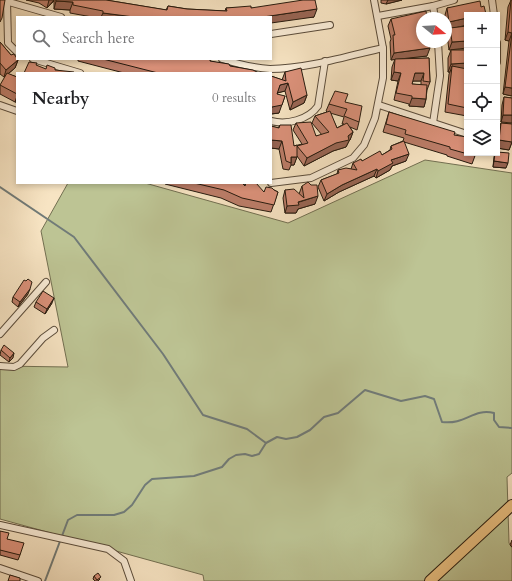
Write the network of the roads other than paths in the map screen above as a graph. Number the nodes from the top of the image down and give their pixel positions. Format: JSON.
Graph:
{"nodes":[{"id":1,"x":374,"y":0,"type":"edge"},
{"id":2,"x":454,"y":0,"type":"edge"},
{"id":3,"x":492,"y":0,"type":"edge"},
{"id":4,"x":5,"y":1,"type":"edge"},
{"id":5,"x":433,"y":6,"type":"junction"},
{"id":6,"x":434,"y":12,"type":"edge"},
{"id":7,"x":494,"y":12,"type":"edge"},
{"id":8,"x":58,"y":16,"type":"edge"},
{"id":9,"x":378,"y":16,"type":"junction"},
{"id":10,"x":330,"y":25,"type":"dead end"},
{"id":11,"x":272,"y":34,"type":"edge"},
{"id":12,"x":383,"y":48,"type":"junction"},
{"id":13,"x":438,"y":48,"type":"edge"},
{"id":14,"x":16,"y":51,"type":"edge"},
{"id":15,"x":36,"y":60,"type":"edge"},
{"id":16,"x":226,"y":60,"type":"edge"},
{"id":17,"x":325,"y":61,"type":"junction"},
{"id":18,"x":77,"y":72,"type":"edge"},
{"id":19,"x":0,"y":105,"type":"edge"},
{"id":20,"x":379,"y":106,"type":"junction"},
{"id":21,"x":16,"y":111,"type":"edge"},
{"id":22,"x":272,"y":121,"type":"edge"},
{"id":23,"x":433,"y":123,"type":"junction"},
{"id":24,"x":464,"y":133,"type":"edge"},
{"id":25,"x":272,"y":183,"type":"edge"},
{"id":26,"x":46,"y":282,"type":"dead end"},
{"id":27,"x":54,"y":330,"type":"dead end"},
{"id":28,"x":0,"y":334,"type":"edge"},
{"id":29,"x":0,"y":366,"type":"edge"},
{"id":30,"x":512,"y":505,"type":"edge"},
{"id":31,"x":0,"y":525,"type":"edge"},
{"id":32,"x":0,"y":568,"type":"edge"},
{"id":33,"x":38,"y":581,"type":"edge"},
{"id":34,"x":132,"y":581,"type":"edge"},
{"id":35,"x":430,"y":581,"type":"edge"}],
"edges":[{"from":1,"to":9,"type":"street"},
{"from":2,"to":5,"type":"street"},
{"from":3,"to":7,"type":"street"},
{"from":4,"to":8,"type":"street"},
{"from":4,"to":14,"type":"street"},
{"from":5,"to":6,"type":"street"},
{"from":5,"to":9,"type":"street"},
{"from":9,"to":12,"type":"street"},
{"from":10,"to":11,"type":"street"},
{"from":12,"to":17,"type":"street"},
{"from":12,"to":20,"type":"street"},
{"from":13,"to":23,"type":"street"},
{"from":15,"to":18,"type":"street"},
{"from":16,"to":17,"type":"street"},
{"from":17,"to":22,"type":"street"},
{"from":19,"to":21,"type":"street"},
{"from":20,"to":23,"type":"street"},
{"from":20,"to":25,"type":"street"},
{"from":23,"to":24,"type":"street"},
{"from":26,"to":28,"type":"street"},
{"from":27,"to":29,"type":"street"},
{"from":30,"to":35,"type":"main road"},
{"from":31,"to":34,"type":"street"},
{"from":32,"to":33,"type":"street"}]}
